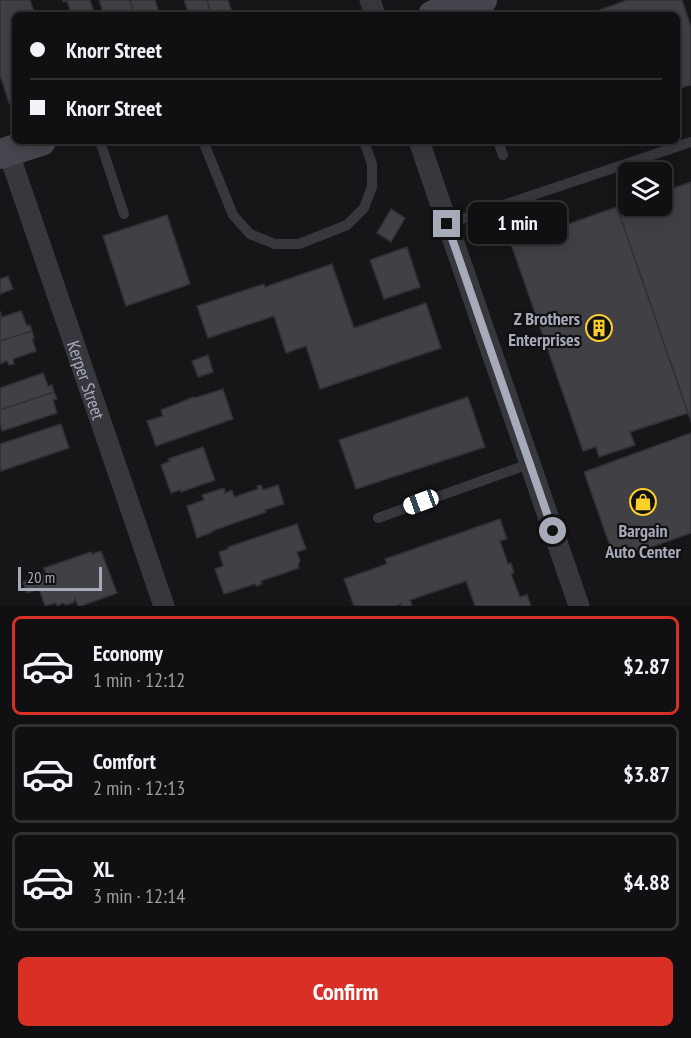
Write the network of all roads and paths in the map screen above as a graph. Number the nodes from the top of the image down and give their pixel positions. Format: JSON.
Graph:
{"nodes":[{"id":1,"x":482,"y":0,"type":"edge"},
{"id":2,"x":448,"y":12,"type":"edge"},
{"id":3,"x":691,"y":142,"type":"edge"},
{"id":4,"x":32,"y":144,"type":"edge"},
{"id":5,"x":101,"y":144,"type":"edge"},
{"id":6,"x":204,"y":144,"type":"edge"},
{"id":7,"x":365,"y":144,"type":"edge"},
{"id":8,"x":420,"y":144,"type":"edge"},
{"id":9,"x":499,"y":144,"type":"edge"},
{"id":10,"x":4,"y":153,"type":"edge"},
{"id":11,"x":503,"y":155,"type":"dead end"},
{"id":12,"x":124,"y":214,"type":"dead end"},
{"id":13,"x":447,"y":224,"type":"junction"},
{"id":14,"x":529,"y":464,"type":"junction"},
{"id":15,"x":378,"y":518,"type":"dead end"},
{"id":16,"x":164,"y":606,"type":"edge"},
{"id":17,"x":579,"y":606,"type":"edge"}],
"edges":[{"from":1,"to":2,"type":"main road"},
{"from":3,"to":13,"type":"lane"},
{"from":4,"to":10,"type":"main road"},
{"from":5,"to":12,"type":"lane"},
{"from":6,"to":7,"type":"lane"},
{"from":8,"to":13,"type":"street"},
{"from":9,"to":11,"type":"lane"},
{"from":10,"to":16,"type":"street","name":"Kerper Street"},
{"from":13,"to":14,"type":"street"},
{"from":14,"to":15,"type":"lane"},
{"from":14,"to":17,"type":"street"}]}
